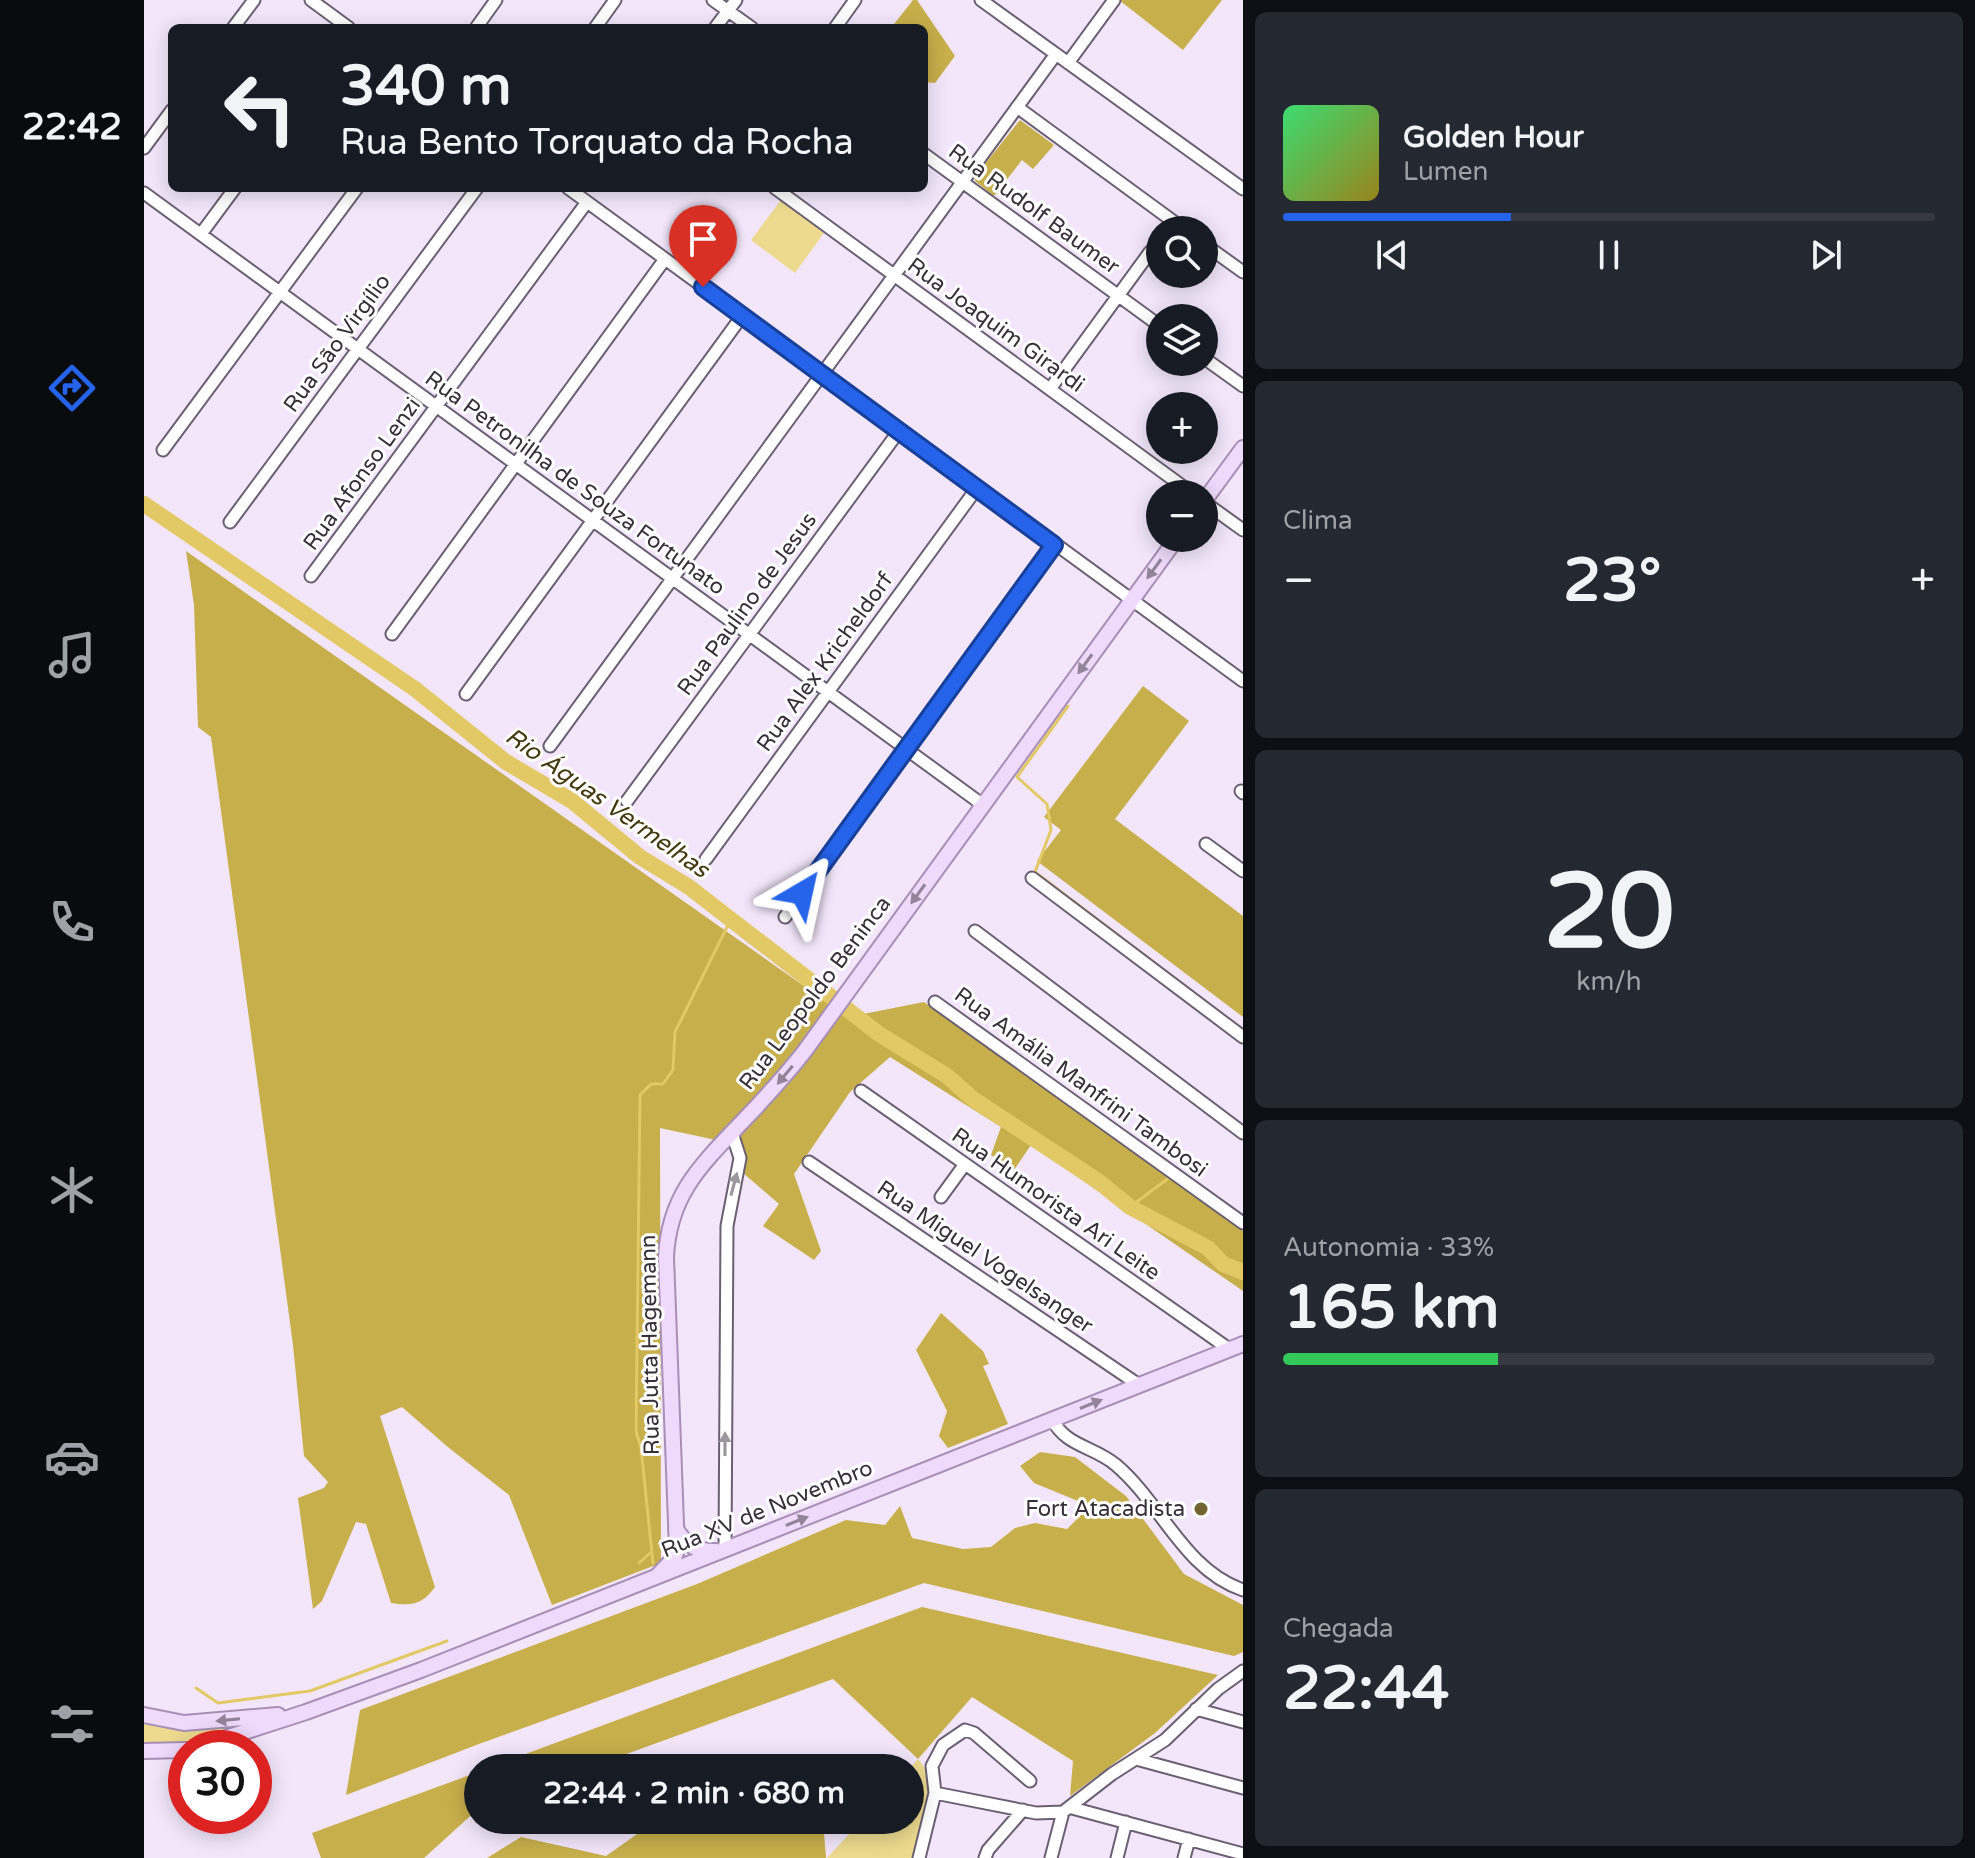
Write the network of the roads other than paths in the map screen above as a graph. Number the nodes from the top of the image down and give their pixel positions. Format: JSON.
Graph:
{"nodes":[{"id":1,"x":254,"y":0,"type":"edge"},
{"id":2,"x":311,"y":0,"type":"edge"},
{"id":3,"x":496,"y":0,"type":"edge"},
{"id":4,"x":615,"y":0,"type":"edge"},
{"id":5,"x":713,"y":0,"type":"edge"},
{"id":6,"x":736,"y":0,"type":"edge"},
{"id":7,"x":855,"y":0,"type":"edge"},
{"id":8,"x":981,"y":0,"type":"edge"},
{"id":9,"x":1114,"y":0,"type":"edge"},
{"id":10,"x":728,"y":11,"type":"junction"},
{"id":11,"x":236,"y":24,"type":"edge"},
{"id":12,"x":344,"y":24,"type":"edge"},
{"id":13,"x":479,"y":24,"type":"edge"},
{"id":14,"x":598,"y":24,"type":"edge"},
{"id":15,"x":718,"y":24,"type":"edge"},
{"id":16,"x":746,"y":24,"type":"edge"},
{"id":17,"x":838,"y":24,"type":"edge"},
{"id":18,"x":1056,"y":54,"type":"junction"},
{"id":19,"x":1068,"y":63,"type":"junction"},
{"id":20,"x":1017,"y":107,"type":"junction"},
{"id":21,"x":168,"y":115,"type":"edge"},
{"id":22,"x":144,"y":148,"type":"edge"},
{"id":23,"x":928,"y":157,"type":"edge"},
{"id":24,"x":963,"y":182,"type":"junction"},
{"id":25,"x":1243,"y":189,"type":"edge"},
{"id":26,"x":232,"y":192,"type":"edge"},
{"id":27,"x":354,"y":192,"type":"edge"},
{"id":28,"x":474,"y":192,"type":"edge"},
{"id":29,"x":573,"y":192,"type":"edge"},
{"id":30,"x":780,"y":192,"type":"edge"},
{"id":31,"x":144,"y":193,"type":"edge"},
{"id":32,"x":587,"y":202,"type":"junction"},
{"id":33,"x":1166,"y":216,"type":"edge"},
{"id":34,"x":201,"y":234,"type":"junction"},
{"id":35,"x":1218,"y":254,"type":"edge"},
{"id":36,"x":1146,"y":257,"type":"edge"},
{"id":37,"x":665,"y":259,"type":"junction"},
{"id":38,"x":1243,"y":272,"type":"edge"},
{"id":39,"x":894,"y":275,"type":"junction"},
{"id":40,"x":280,"y":292,"type":"junction"},
{"id":41,"x":1118,"y":295,"type":"junction"},
{"id":42,"x":742,"y":316,"type":"junction"},
{"id":43,"x":1146,"y":316,"type":"edge"},
{"id":44,"x":358,"y":349,"type":"junction"},
{"id":45,"x":1218,"y":368,"type":"edge"},
{"id":46,"x":822,"y":374,"type":"junction"},
{"id":47,"x":1243,"y":386,"type":"edge"},
{"id":48,"x":1050,"y":389,"type":"junction"},
{"id":49,"x":436,"y":406,"type":"junction"},
{"id":50,"x":899,"y":431,"type":"junction"},
{"id":51,"x":1243,"y":448,"type":"edge"},
{"id":52,"x":163,"y":450,"type":"dead end"},
{"id":53,"x":515,"y":464,"type":"junction"},
{"id":54,"x":1174,"y":480,"type":"edge"},
{"id":55,"x":1218,"y":482,"type":"edge"},
{"id":56,"x":977,"y":488,"type":"junction"},
{"id":57,"x":1218,"y":511,"type":"edge"},
{"id":58,"x":593,"y":521,"type":"junction"},
{"id":59,"x":230,"y":522,"type":"dead end"},
{"id":60,"x":1243,"y":530,"type":"edge"},
{"id":61,"x":1054,"y":545,"type":"junction"},
{"id":62,"x":1167,"y":552,"type":"edge"},
{"id":63,"x":311,"y":576,"type":"dead end"},
{"id":64,"x":672,"y":578,"type":"junction"},
{"id":65,"x":1131,"y":600,"type":"junction"},
{"id":66,"x":392,"y":634,"type":"dead end"},
{"id":67,"x":749,"y":635,"type":"junction"},
{"id":68,"x":1243,"y":681,"type":"edge"},
{"id":69,"x":828,"y":692,"type":"junction"},
{"id":70,"x":466,"y":694,"type":"dead end"},
{"id":71,"x":550,"y":746,"type":"dead end"},
{"id":72,"x":906,"y":749,"type":"junction"},
{"id":73,"x":627,"y":801,"type":"dead end"},
{"id":74,"x":983,"y":805,"type":"junction"},
{"id":75,"x":1206,"y":844,"type":"dead end"},
{"id":76,"x":706,"y":859,"type":"dead end"},
{"id":77,"x":1243,"y":871,"type":"edge"},
{"id":78,"x":1032,"y":878,"type":"dead end"},
{"id":79,"x":785,"y":917,"type":"dead end"},
{"id":80,"x":975,"y":931,"type":"dead end"},
{"id":81,"x":935,"y":1002,"type":"dead end"},
{"id":82,"x":1243,"y":1037,"type":"edge"},
{"id":83,"x":861,"y":1091,"type":"dead end"},
{"id":84,"x":732,"y":1133,"type":"junction"},
{"id":85,"x":1243,"y":1133,"type":"edge"},
{"id":86,"x":809,"y":1162,"type":"dead end"},
{"id":87,"x":965,"y":1164,"type":"junction"},
{"id":88,"x":941,"y":1197,"type":"dead end"},
{"id":89,"x":1243,"y":1223,"type":"edge"},
{"id":90,"x":1236,"y":1346,"type":"edge"},
{"id":91,"x":1139,"y":1385,"type":"junction"},
{"id":92,"x":1052,"y":1419,"type":"junction"},
{"id":93,"x":676,"y":1529,"type":"junction"},
{"id":94,"x":725,"y":1550,"type":"junction"},
{"id":95,"x":657,"y":1576,"type":"junction"},
{"id":96,"x":1243,"y":1590,"type":"edge"},
{"id":97,"x":1243,"y":1671,"type":"edge"},
{"id":98,"x":1196,"y":1709,"type":"junction"},
{"id":99,"x":306,"y":1712,"type":"junction"},
{"id":100,"x":144,"y":1715,"type":"edge"},
{"id":101,"x":1242,"y":1718,"type":"edge"},
{"id":102,"x":250,"y":1730,"type":"edge"},
{"id":103,"x":168,"y":1750,"type":"edge"},
{"id":104,"x":144,"y":1751,"type":"edge"},
{"id":105,"x":1136,"y":1759,"type":"junction"},
{"id":106,"x":1030,"y":1781,"type":"dead end"},
{"id":107,"x":1243,"y":1788,"type":"edge"},
{"id":108,"x":935,"y":1793,"type":"junction"},
{"id":109,"x":1023,"y":1810,"type":"junction"},
{"id":110,"x":1068,"y":1810,"type":"junction"},
{"id":111,"x":1126,"y":1822,"type":"junction"},
{"id":112,"x":1189,"y":1839,"type":"junction"},
{"id":113,"x":1243,"y":1854,"type":"edge"},
{"id":114,"x":919,"y":1858,"type":"edge"},
{"id":115,"x":985,"y":1858,"type":"edge"},
{"id":116,"x":1051,"y":1858,"type":"edge"},
{"id":117,"x":1117,"y":1858,"type":"edge"},
{"id":118,"x":1184,"y":1858,"type":"edge"}],
"edges":[{"from":1,"to":11,"type":"street"},
{"from":2,"to":12,"type":"street"},
{"from":3,"to":13,"type":"street"},
{"from":4,"to":14,"type":"street"},
{"from":5,"to":10,"type":"street"},
{"from":6,"to":10,"type":"street"},
{"from":7,"to":17,"type":"street"},
{"from":8,"to":18,"type":"street"},
{"from":9,"to":19,"type":"street"},
{"from":10,"to":15,"type":"street"},
{"from":10,"to":16,"type":"street"},
{"from":18,"to":19,"type":"street"},
{"from":18,"to":20,"type":"street"},
{"from":19,"to":25,"type":"street"},
{"from":20,"to":24,"type":"street"},
{"from":20,"to":33,"type":"street"},
{"from":21,"to":22,"type":"street"},
{"from":23,"to":24,"type":"street","name":"Rua Rudolf Baumer"},
{"from":24,"to":39,"type":"street"},
{"from":24,"to":41,"type":"street","name":"Rua Rudolf Baumer"},
{"from":26,"to":34,"type":"street"},
{"from":27,"to":40,"type":"street"},
{"from":28,"to":44,"type":"street","name":"Rua São Virgílio"},
{"from":29,"to":32,"type":"street"},
{"from":30,"to":39,"type":"street","name":"Rua Joaquim Girardi"},
{"from":31,"to":34,"type":"street","name":"Rua Petronilha de Souza Fortunato"},
{"from":32,"to":37,"type":"street"},
{"from":32,"to":49,"type":"street","name":"Rua Afonso Lenzi"},
{"from":34,"to":40,"type":"street","name":"Rua Petronilha de Souza Fortunato"},
{"from":35,"to":38,"type":"street"},
{"from":36,"to":41,"type":"street"},
{"from":37,"to":42,"type":"street"},
{"from":37,"to":53,"type":"street"},
{"from":39,"to":46,"type":"street"},
{"from":39,"to":48,"type":"street","name":"Rua Joaquim Girardi"},
{"from":40,"to":44,"type":"street","name":"Rua Petronilha de Souza Fortunato"},
{"from":40,"to":52,"type":"street"},
{"from":41,"to":43,"type":"street","name":"Rua Rudolf Baumer"},
{"from":41,"to":48,"type":"street"},
{"from":42,"to":46,"type":"street"},
{"from":42,"to":58,"type":"street"},
{"from":44,"to":49,"type":"street","name":"Rua Petronilha de Souza Fortunato"},
{"from":44,"to":59,"type":"street","name":"Rua São Virgílio"},
{"from":45,"to":47,"type":"street"},
{"from":46,"to":50,"type":"street"},
{"from":46,"to":64,"type":"street"},
{"from":48,"to":54,"type":"street","name":"Rua Joaquim Girardi"},
{"from":49,"to":53,"type":"street","name":"Rua Petronilha de Souza Fortunato"},
{"from":49,"to":63,"type":"street","name":"Rua Afonso Lenzi"},
{"from":50,"to":56,"type":"street"},
{"from":50,"to":67,"type":"street","name":"Rua Paulino de Jesus"},
{"from":51,"to":55,"type":"main road"},
{"from":53,"to":58,"type":"street","name":"Rua Petronilha de Souza Fortunato"},
{"from":53,"to":66,"type":"street"},
{"from":56,"to":61,"type":"street"},
{"from":56,"to":69,"type":"street","name":"Rua Alex Kricheldorf"},
{"from":57,"to":60,"type":"street"},
{"from":58,"to":64,"type":"street","name":"Rua Petronilha de Souza Fortunato"},
{"from":58,"to":70,"type":"street"},
{"from":61,"to":65,"type":"street"},
{"from":61,"to":72,"type":"street"},
{"from":62,"to":65,"type":"main road","name":"Rua Leopoldo Beninca","one_way":true},
{"from":64,"to":67,"type":"street","name":"Rua Petronilha de Souza Fortunato"},
{"from":64,"to":71,"type":"street"},
{"from":65,"to":68,"type":"street"},
{"from":65,"to":74,"type":"main road","name":"Rua Leopoldo Beninca","one_way":true},
{"from":67,"to":69,"type":"street","name":"Rua Petronilha de Souza Fortunato"},
{"from":67,"to":73,"type":"street","name":"Rua Paulino de Jesus"},
{"from":69,"to":72,"type":"street","name":"Rua Petronilha de Souza Fortunato"},
{"from":69,"to":76,"type":"street","name":"Rua Alex Kricheldorf"},
{"from":72,"to":74,"type":"street","name":"Rua Petronilha de Souza Fortunato"},
{"from":72,"to":79,"type":"street"},
{"from":74,"to":84,"type":"main road","name":"Rua Leopoldo Beninca","one_way":true},
{"from":75,"to":77,"type":"street"},
{"from":78,"to":82,"type":"street"},
{"from":80,"to":85,"type":"street"},
{"from":81,"to":89,"type":"street","name":"Rua Amália Manfrini Tambosi"},
{"from":83,"to":87,"type":"street","name":"Rua Humorista Ari Leite"},
{"from":84,"to":93,"type":"main road","name":"Rua Jutta Hagemann"},
{"from":94,"to":84,"type":"street","one_way":true},
{"from":86,"to":91,"type":"street","name":"Rua Miguel Vogelsanger"},
{"from":87,"to":88,"type":"street"},
{"from":87,"to":90,"type":"street","name":"Rua Humorista Ari Leite"},
{"from":90,"to":91,"type":"main road","name":"Rua XV de Novembro"},
{"from":92,"to":91,"type":"main road","name":"Rua XV de Novembro","one_way":true},
{"from":94,"to":92,"type":"main road","name":"Rua XV de Novembro","one_way":true},
{"from":92,"to":96,"type":"street"},
{"from":93,"to":94,"type":"main road"},
{"from":93,"to":95,"type":"main road","name":"Rua Jutta Hagemann"},
{"from":94,"to":95,"type":"main road","name":"Rua XV de Novembro"},
{"from":95,"to":99,"type":"main road","name":"Rua XV de Novembro"},
{"from":97,"to":98,"type":"street"},
{"from":98,"to":101,"type":"street"},
{"from":98,"to":105,"type":"street"},
{"from":99,"to":100,"type":"main road","name":"Rua XV de Novembro","one_way":true},
{"from":99,"to":102,"type":"main road","name":"Rua XV de Novembro"},
{"from":103,"to":104,"type":"main road"},
{"from":105,"to":107,"type":"street"},
{"from":105,"to":110,"type":"street"},
{"from":106,"to":108,"type":"street"},
{"from":108,"to":109,"type":"street"},
{"from":108,"to":114,"type":"street"},
{"from":109,"to":110,"type":"street"},
{"from":109,"to":115,"type":"street"},
{"from":110,"to":111,"type":"street"},
{"from":110,"to":116,"type":"street"},
{"from":111,"to":112,"type":"street"},
{"from":111,"to":117,"type":"street"},
{"from":112,"to":113,"type":"street"},
{"from":112,"to":118,"type":"street"}]}
